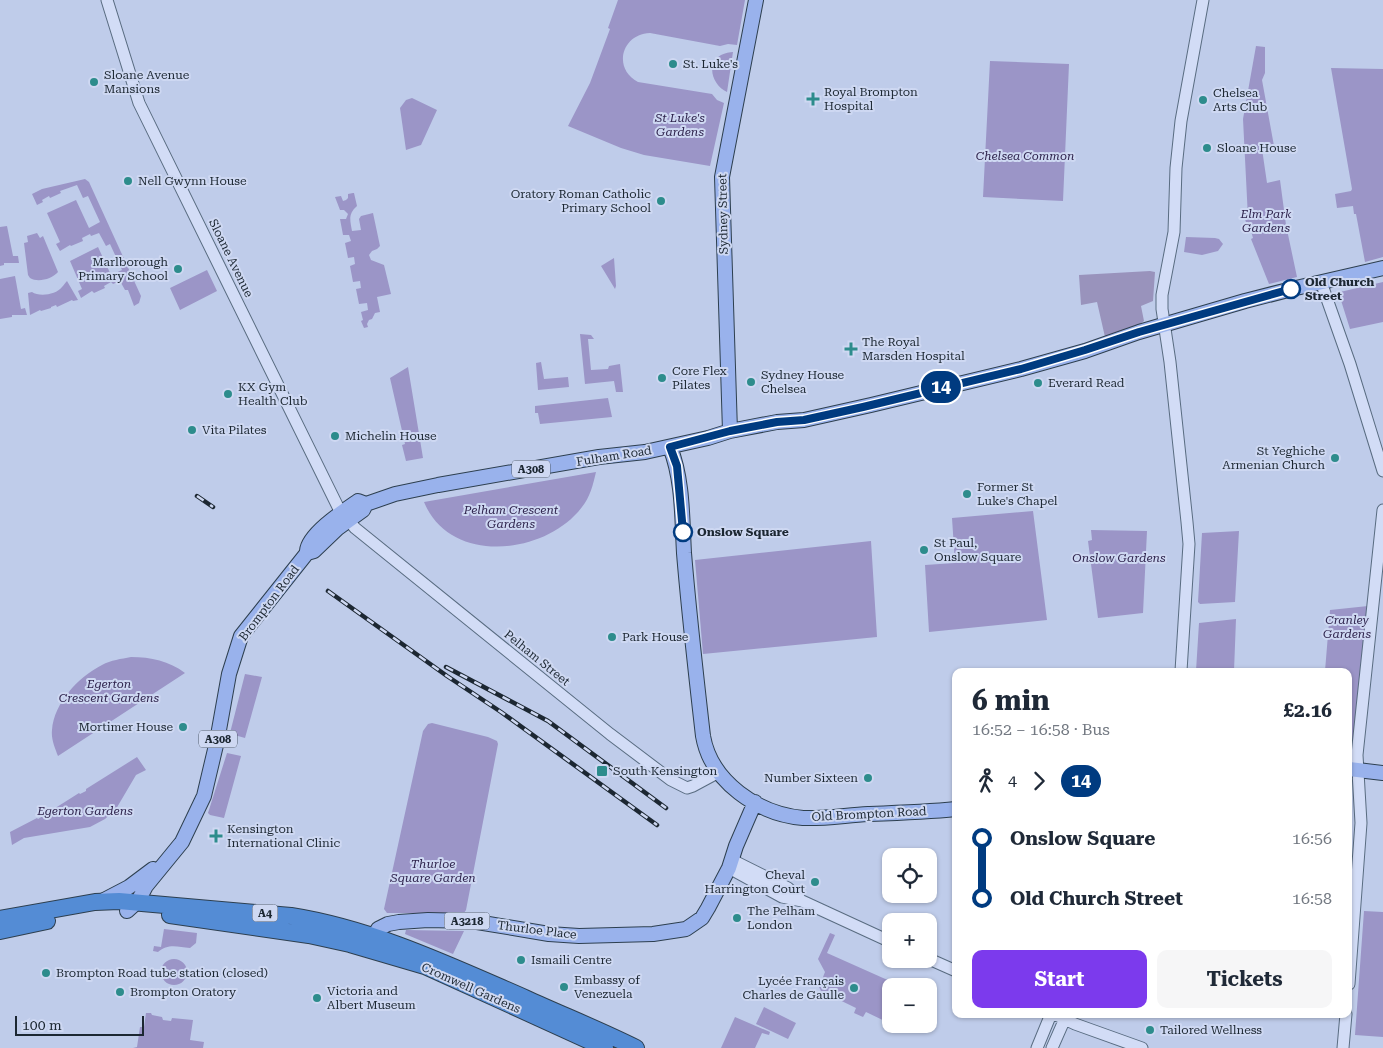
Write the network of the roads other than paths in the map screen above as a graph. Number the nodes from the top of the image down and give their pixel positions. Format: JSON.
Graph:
{"nodes":[{"id":1,"x":107,"y":0,"type":"edge"},
{"id":2,"x":756,"y":0,"type":"edge"},
{"id":3,"x":1203,"y":0,"type":"edge"},
{"id":4,"x":1383,"y":268,"type":"edge"},
{"id":5,"x":1321,"y":282,"type":"junction"},
{"id":6,"x":1164,"y":325,"type":"junction"},
{"id":7,"x":730,"y":431,"type":"junction"},
{"id":8,"x":670,"y":447,"type":"junction"},
{"id":9,"x":1383,"y":471,"type":"edge"},
{"id":10,"x":1383,"y":510,"type":"edge"},
{"id":11,"x":344,"y":516,"type":"junction"},
{"id":12,"x":1181,"y":668,"type":"edge"},
{"id":13,"x":1353,"y":769,"type":"edge"},
{"id":14,"x":718,"y":772,"type":"junction"},
{"id":15,"x":1383,"y":773,"type":"edge"},
{"id":16,"x":755,"y":802,"type":"junction"},
{"id":17,"x":952,"y":809,"type":"edge"},
{"id":18,"x":173,"y":853,"type":"junction"},
{"id":19,"x":731,"y":864,"type":"junction"},
{"id":20,"x":95,"y":902,"type":"junction"},
{"id":21,"x":132,"y":906,"type":"junction"},
{"id":22,"x":0,"y":919,"type":"edge"},
{"id":23,"x":0,"y":931,"type":"edge"},
{"id":24,"x":375,"y":936,"type":"junction"},
{"id":25,"x":882,"y":938,"type":"edge"},
{"id":26,"x":350,"y":944,"type":"junction"},
{"id":27,"x":1352,"y":944,"type":"edge"},
{"id":28,"x":937,"y":963,"type":"edge"},
{"id":29,"x":952,"y":969,"type":"edge"},
{"id":30,"x":536,"y":1010,"type":"junction"},
{"id":31,"x":1057,"y":1018,"type":"edge"},
{"id":32,"x":1058,"y":1018,"type":"edge"},
{"id":33,"x":1067,"y":1018,"type":"edge"},
{"id":34,"x":1346,"y":1018,"type":"edge"},
{"id":35,"x":605,"y":1048,"type":"edge"},
{"id":36,"x":636,"y":1048,"type":"edge"},
{"id":37,"x":1037,"y":1048,"type":"edge"},
{"id":38,"x":1052,"y":1048,"type":"edge"},
{"id":39,"x":1142,"y":1048,"type":"edge"},
{"id":40,"x":1343,"y":1048,"type":"edge"}],
"edges":[{"from":1,"to":11,"type":"street","name":"Sloane Avenue"},
{"from":2,"to":7,"type":"main road","name":"Sydney Street"},
{"from":3,"to":6,"type":"street"},
{"from":4,"to":5,"type":"main road","name":"Fulham Road","number":"A308"},
{"from":5,"to":6,"type":"main road","name":"Fulham Road","number":"A308"},
{"from":5,"to":9,"type":"street"},
{"from":6,"to":7,"type":"main road","name":"Fulham Road","number":"A308"},
{"from":6,"to":12,"type":"street"},
{"from":7,"to":8,"type":"main road","name":"Fulham Road","number":"A308"},
{"from":8,"to":11,"type":"main road","name":"Fulham Road","number":"A308"},
{"from":8,"to":14,"type":"main road","name":"Old Brompton Road"},
{"from":10,"to":13,"type":"street"},
{"from":11,"to":14,"type":"street","name":"Pelham Street"},
{"from":11,"to":18,"type":"main road","name":"Brompton Road","number":"A308"},
{"from":13,"to":15,"type":"main road"},
{"from":13,"to":27,"type":"street"},
{"from":14,"to":16,"type":"main road","name":"Old Brompton Road"},
{"from":16,"to":17,"type":"main road","name":"Old Brompton Road"},
{"from":16,"to":19,"type":"main road","number":"A3218"},
{"from":18,"to":20,"type":"main road","name":"Brompton Road","number":"A308"},
{"from":18,"to":21,"type":"main road","name":"Brompton Road","number":"A308"},
{"from":19,"to":24,"type":"main road","name":"Thurloe Place","number":"A3218"},
{"from":19,"to":25,"type":"street"},
{"from":20,"to":21,"type":"highway","name":"Brompton Road","number":"A4"},
{"from":20,"to":22,"type":"highway","name":"Brompton Road","number":"A4"},
{"from":21,"to":23,"type":"highway","number":"A4"},
{"from":21,"to":24,"type":"highway","number":"A4"},
{"from":21,"to":26,"type":"highway","name":"Thurloe Place","number":"A4"},
{"from":24,"to":26,"type":"main road","name":"Thurloe Place"},
{"from":24,"to":30,"type":"highway","name":"Cromwell Gardens","number":"A4"},
{"from":26,"to":30,"type":"highway","name":"Cromwell Gardens","number":"A4"},
{"from":28,"to":29,"type":"street"},
{"from":30,"to":35,"type":"highway","number":"A4"},
{"from":30,"to":36,"type":"highway","number":"A4"},
{"from":31,"to":37,"type":"street"},
{"from":32,"to":38,"type":"street"},
{"from":33,"to":39,"type":"street"},
{"from":34,"to":40,"type":"street"}]}
